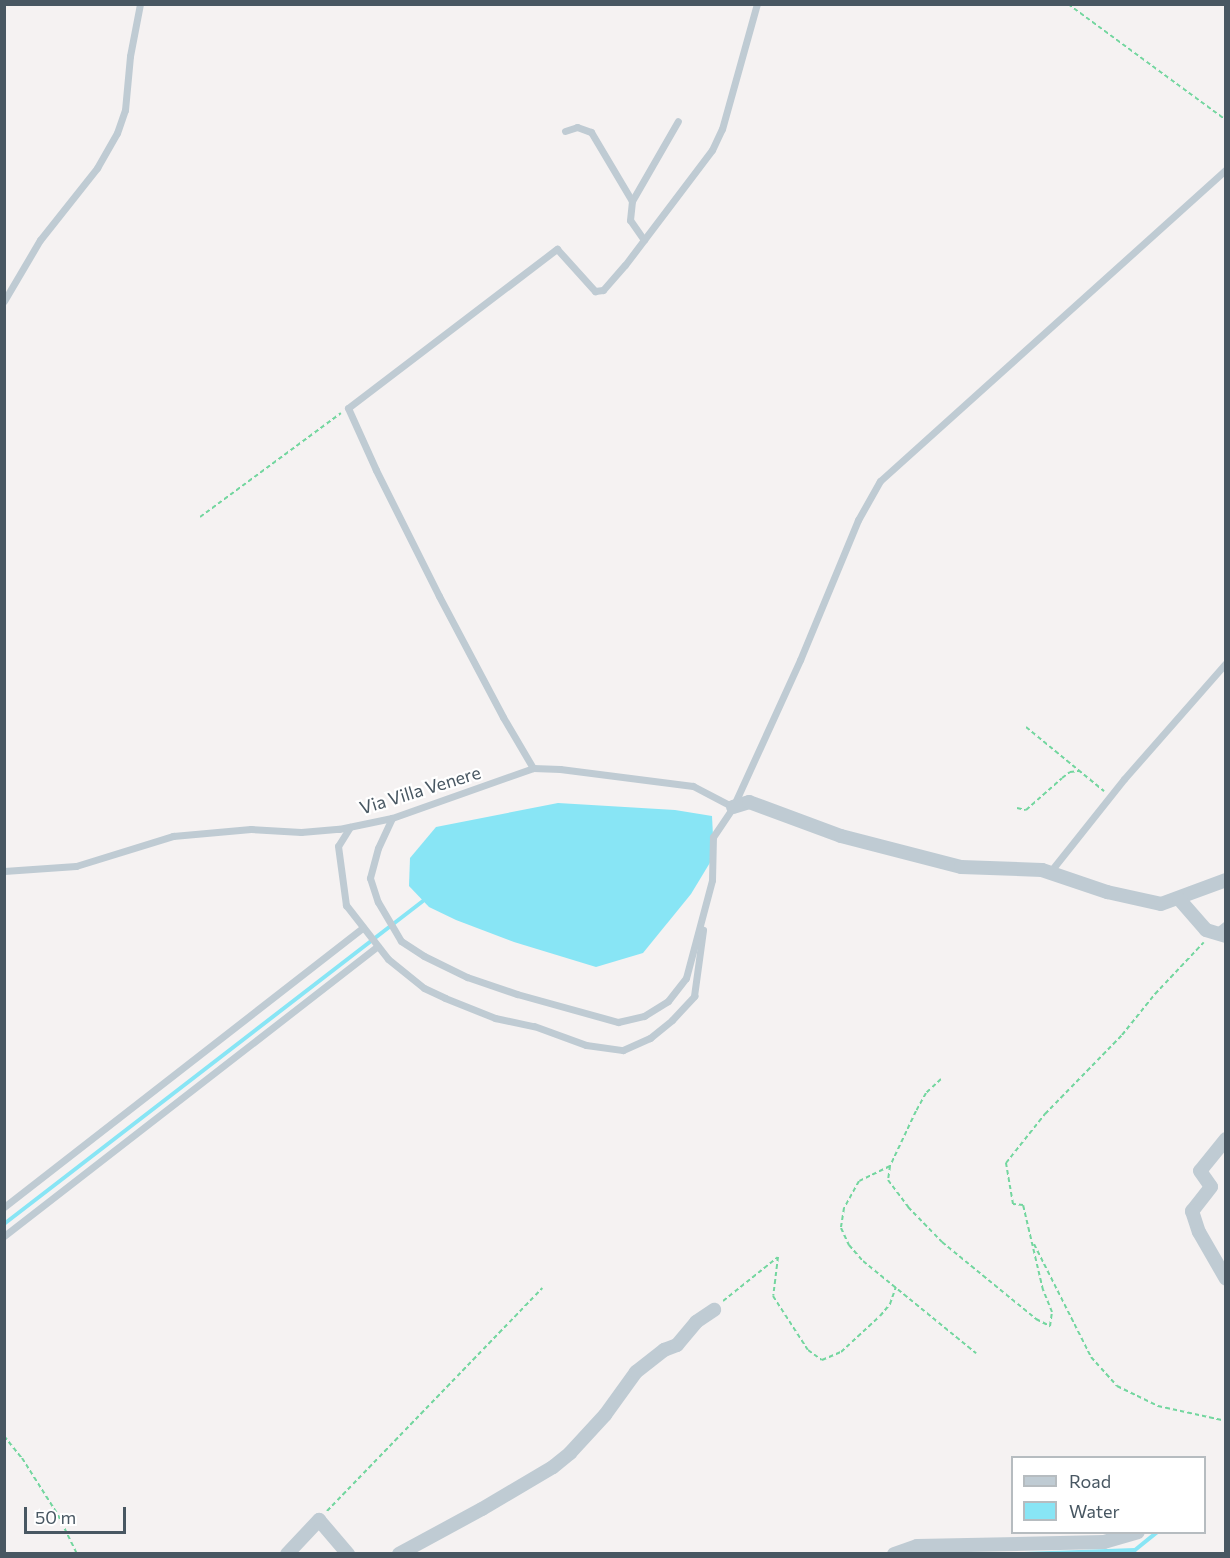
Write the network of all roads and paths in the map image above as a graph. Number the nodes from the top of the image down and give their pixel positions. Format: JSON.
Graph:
{"nodes":[{"id":1,"x":140,"y":4,"type":"edge"},
{"id":2,"x":757,"y":4,"type":"edge"},
{"id":3,"x":1068,"y":4,"type":"edge"},
{"id":4,"x":1226,"y":120,"type":"edge"},
{"id":5,"x":678,"y":121,"type":"dead end"},
{"id":6,"x":565,"y":131,"type":"dead end"},
{"id":7,"x":1226,"y":169,"type":"edge"},
{"id":8,"x":632,"y":201,"type":"junction"},
{"id":9,"x":644,"y":240,"type":"junction"},
{"id":10,"x":4,"y":301,"type":"edge"},
{"id":11,"x":348,"y":408,"type":"junction"},
{"id":12,"x":200,"y":517,"type":"dead end"},
{"id":13,"x":1226,"y":663,"type":"edge"},
{"id":14,"x":1026,"y":727,"type":"dead end"},
{"id":15,"x":533,"y":768,"type":"junction"},
{"id":16,"x":1079,"y":771,"type":"junction"},
{"id":17,"x":1110,"y":797,"type":"junction"},
{"id":18,"x":733,"y":807,"type":"junction"},
{"id":19,"x":1017,"y":808,"type":"dead end"},
{"id":20,"x":392,"y":818,"type":"junction"},
{"id":21,"x":350,"y":827,"type":"junction"},
{"id":22,"x":4,"y":871,"type":"edge"},
{"id":23,"x":1050,"y":872,"type":"junction"},
{"id":24,"x":1226,"y":880,"type":"edge"},
{"id":25,"x":1179,"y":898,"type":"junction"},
{"id":26,"x":704,"y":912,"type":"junction"},
{"id":27,"x":363,"y":928,"type":"junction"},
{"id":28,"x":1218,"y":931,"type":"edge"},
{"id":29,"x":378,"y":946,"type":"junction"},
{"id":30,"x":941,"y":1079,"type":"dead end"},
{"id":31,"x":1226,"y":1139,"type":"edge"},
{"id":32,"x":890,"y":1166,"type":"junction"},
{"id":33,"x":1226,"y":1185,"type":"edge"},
{"id":34,"x":1211,"y":1188,"type":"junction"},
{"id":35,"x":4,"y":1208,"type":"edge"},
{"id":36,"x":4,"y":1236,"type":"edge"},
{"id":37,"x":1033,"y":1242,"type":"junction"},
{"id":38,"x":1226,"y":1279,"type":"edge"},
{"id":39,"x":896,"y":1287,"type":"junction"},
{"id":40,"x":542,"y":1288,"type":"dead end"},
{"id":41,"x":714,"y":1310,"type":"joint"},
{"id":42,"x":976,"y":1353,"type":"dead end"},
{"id":43,"x":1226,"y":1421,"type":"edge"},
{"id":44,"x":4,"y":1436,"type":"edge"},
{"id":45,"x":319,"y":1520,"type":"junction"},
{"id":46,"x":1134,"y":1534,"type":"edge"},
{"id":47,"x":974,"y":1548,"type":"edge"},
{"id":48,"x":77,"y":1554,"type":"edge"},
{"id":49,"x":287,"y":1554,"type":"edge"},
{"id":50,"x":348,"y":1554,"type":"edge"},
{"id":51,"x":399,"y":1554,"type":"edge"},
{"id":52,"x":894,"y":1554,"type":"edge"}],
"edges":[{"from":1,"to":10,"type":"lane"},
{"from":2,"to":9,"type":"lane"},
{"from":3,"to":4,"type":"path"},
{"from":5,"to":8,"type":"lane"},
{"from":6,"to":8,"type":"lane"},
{"from":7,"to":18,"type":"lane"},
{"from":8,"to":9,"type":"lane"},
{"from":9,"to":11,"type":"lane"},
{"from":11,"to":12,"type":"path"},
{"from":11,"to":15,"type":"lane"},
{"from":13,"to":17,"type":"lane"},
{"from":14,"to":16,"type":"path"},
{"from":15,"to":18,"type":"lane","name":"Via Villa Venere"},
{"from":15,"to":20,"type":"lane","name":"Via Villa Venere"},
{"from":16,"to":17,"type":"path"},
{"from":16,"to":19,"type":"path"},
{"from":17,"to":23,"type":"lane"},
{"from":18,"to":23,"type":"street"},
{"from":18,"to":26,"type":"lane"},
{"from":20,"to":21,"type":"lane","name":"Via Villa Venere"},
{"from":20,"to":26,"type":"lane"},
{"from":21,"to":22,"type":"lane","name":"Via Villa Venere"},
{"from":21,"to":27,"type":"lane"},
{"from":23,"to":25,"type":"street"},
{"from":24,"to":25,"type":"street"},
{"from":25,"to":28,"type":"street"},
{"from":26,"to":29,"type":"lane"},
{"from":27,"to":29,"type":"lane"},
{"from":27,"to":35,"type":"lane"},
{"from":28,"to":37,"type":"path"},
{"from":29,"to":36,"type":"lane"},
{"from":30,"to":32,"type":"path"},
{"from":31,"to":34,"type":"street"},
{"from":32,"to":37,"type":"path"},
{"from":32,"to":39,"type":"path"},
{"from":33,"to":34,"type":"street"},
{"from":34,"to":38,"type":"street"},
{"from":37,"to":43,"type":"path"},
{"from":39,"to":41,"type":"path"},
{"from":39,"to":42,"type":"path"},
{"from":40,"to":45,"type":"path"},
{"from":41,"to":51,"type":"street"},
{"from":44,"to":48,"type":"path"},
{"from":45,"to":49,"type":"street"},
{"from":45,"to":50,"type":"street"},
{"from":46,"to":47,"type":"street"},
{"from":47,"to":52,"type":"street"}]}
